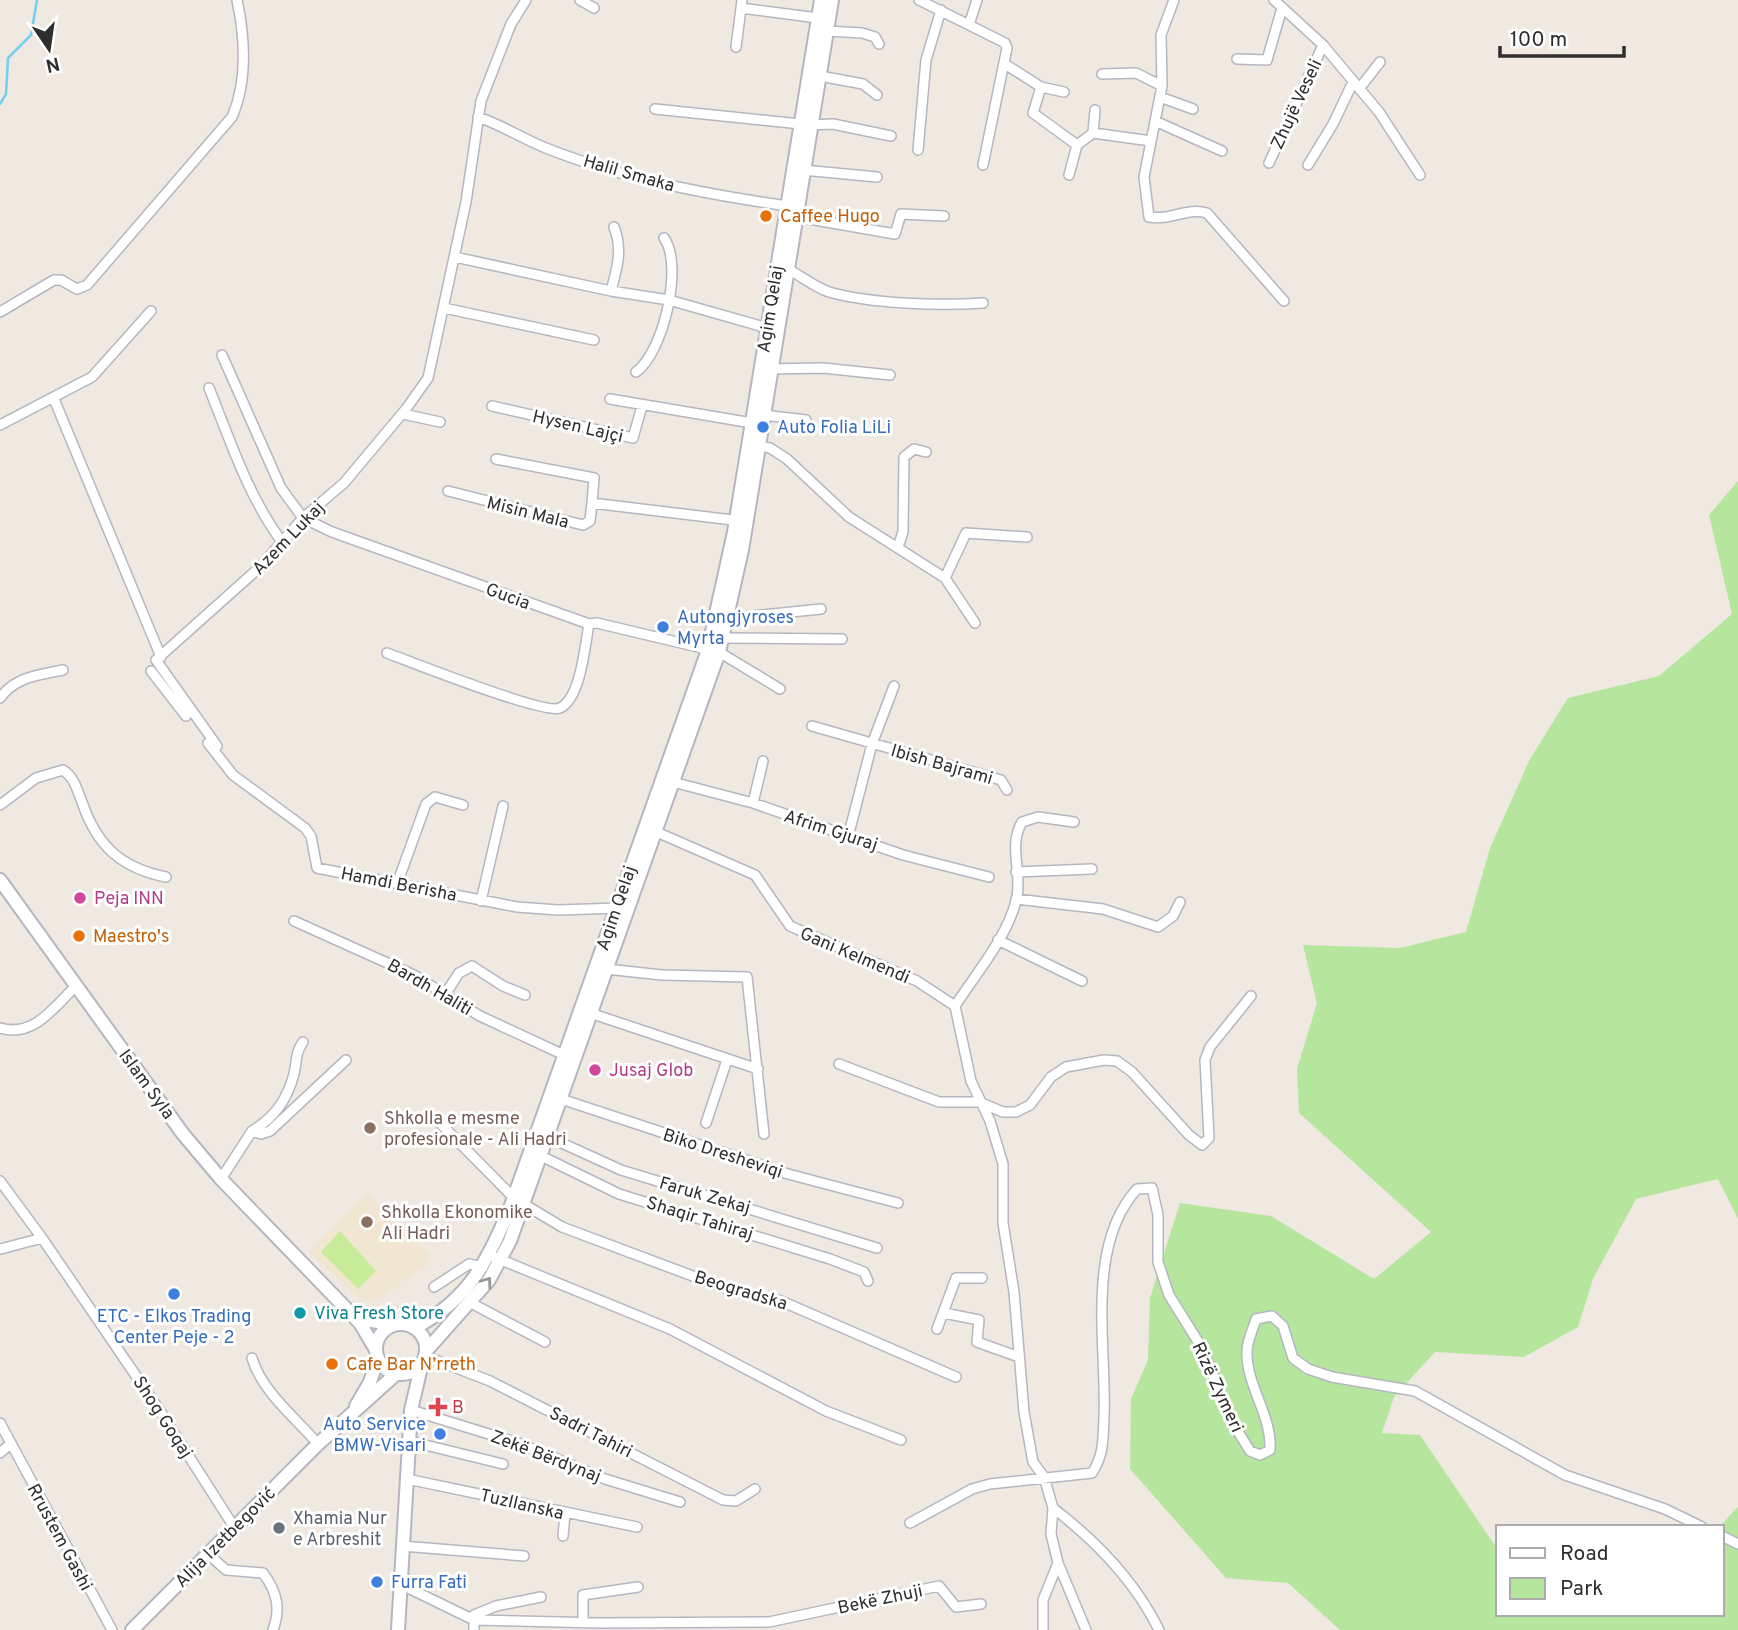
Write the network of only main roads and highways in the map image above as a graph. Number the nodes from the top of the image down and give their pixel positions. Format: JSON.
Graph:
{"nodes":[{"id":1,"x":821,"y":0,"type":"edge"},
{"id":2,"x":832,"y":0,"type":"edge"},
{"id":3,"x":806,"y":125,"type":"junction"},
{"id":4,"x":790,"y":212,"type":"junction"},
{"id":5,"x":721,"y":619,"type":"junction"},
{"id":6,"x":714,"y":651,"type":"junction"},
{"id":7,"x":0,"y":880,"type":"edge"},
{"id":8,"x":621,"y":908,"type":"junction"},
{"id":9,"x":585,"y":1012,"type":"junction"},
{"id":10,"x":555,"y":1097,"type":"junction"},
{"id":11,"x":491,"y":1261,"type":"junction"},
{"id":12,"x":344,"y":1307,"type":"junction"},
{"id":13,"x":394,"y":1325,"type":"junction"},
{"id":14,"x":414,"y":1328,"type":"junction"},
{"id":15,"x":377,"y":1354,"type":"junction"},
{"id":16,"x":424,"y":1356,"type":"junction"},
{"id":17,"x":399,"y":1374,"type":"junction"},
{"id":18,"x":411,"y":1410,"type":"junction"},
{"id":19,"x":351,"y":1415,"type":"junction"},
{"id":20,"x":132,"y":1630,"type":"edge"},
{"id":21,"x":398,"y":1630,"type":"edge"}],
"edges":[{"from":1,"to":3,"type":"main road","name":"Agim Qelaj"},
{"from":2,"to":3,"type":"main road","name":"Agim Qelaj"},
{"from":3,"to":4,"type":"main road","name":"Agim Qelaj"},
{"from":3,"to":4,"type":"main road","name":"Agim Qelaj"},
{"from":4,"to":5,"type":"main road","name":"Agim Qelaj"},
{"from":5,"to":6,"type":"main road","name":"Agim Qelaj"},
{"from":5,"to":6,"type":"main road","name":"Agim Qelaj"},
{"from":6,"to":8,"type":"main road","name":"Agim Qelaj"},
{"from":7,"to":12,"type":"main road","name":"Islam Syla"},
{"from":8,"to":9,"type":"main road","name":"Agim Qelaj"},
{"from":8,"to":9,"type":"main road","name":"Agim Qelaj"},
{"from":9,"to":10,"type":"main road","name":"Agim Qelaj"},
{"from":9,"to":10,"type":"main road","name":"Agim Qelaj"},
{"from":10,"to":11,"type":"main road","name":"Agim Qelaj"},
{"from":11,"to":14,"type":"main road","name":"Agim Qelaj"},
{"from":16,"to":11,"type":"main road","name":"Agim Qelaj","one_way":true},
{"from":12,"to":13,"type":"main road","name":"Islam Syla"},
{"from":12,"to":15,"type":"main road","name":"Islam Syla"},
{"from":13,"to":14,"type":"main road"},
{"from":13,"to":15,"type":"main road"},
{"from":14,"to":16,"type":"main road"},
{"from":15,"to":17,"type":"main road"},
{"from":15,"to":19,"type":"main road","name":"Alija Izetbegović"},
{"from":16,"to":17,"type":"main road"},
{"from":16,"to":18,"type":"main road"},
{"from":17,"to":18,"type":"main road"},
{"from":17,"to":19,"type":"main road","name":"Alija Izetbegović"},
{"from":18,"to":21,"type":"main road"},
{"from":19,"to":20,"type":"main road","name":"Alija Izetbegović"}]}
